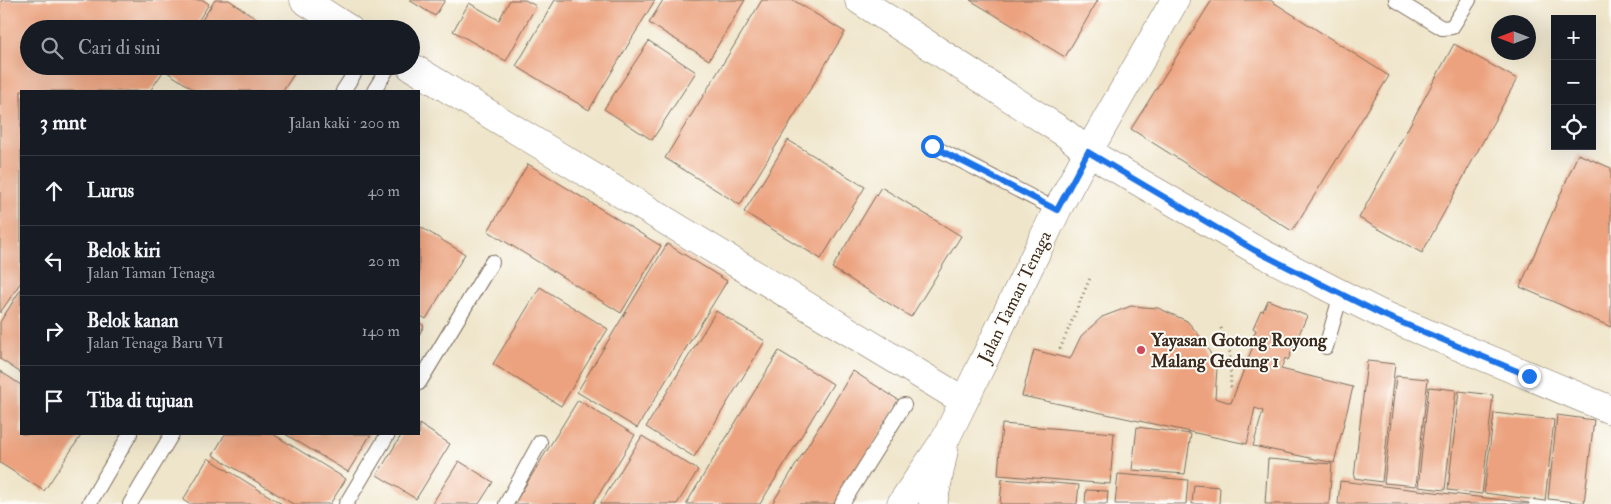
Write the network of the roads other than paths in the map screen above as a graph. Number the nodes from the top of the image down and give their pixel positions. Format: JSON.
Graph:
{"nodes":[{"id":1,"x":304,"y":0,"type":"edge"},
{"id":2,"x":860,"y":0,"type":"edge"},
{"id":3,"x":1175,"y":0,"type":"edge"},
{"id":4,"x":1396,"y":0,"type":"edge"},
{"id":5,"x":1470,"y":0,"type":"edge"},
{"id":6,"x":335,"y":20,"type":"edge"},
{"id":7,"x":420,"y":72,"type":"edge"},
{"id":8,"x":353,"y":75,"type":"edge"},
{"id":9,"x":384,"y":75,"type":"edge"},
{"id":10,"x":344,"y":90,"type":"edge"},
{"id":11,"x":375,"y":90,"type":"edge"},
{"id":12,"x":932,"y":146,"type":"dead end"},
{"id":13,"x":1088,"y":152,"type":"junction"},
{"id":14,"x":1057,"y":210,"type":"junction"},
{"id":15,"x":492,"y":262,"type":"dead end"},
{"id":16,"x":1341,"y":294,"type":"junction"},
{"id":17,"x":1326,"y":348,"type":"dead end"},
{"id":18,"x":420,"y":381,"type":"edge"},
{"id":19,"x":964,"y":401,"type":"junction"},
{"id":20,"x":904,"y":405,"type":"dead end"},
{"id":21,"x":1611,"y":410,"type":"edge"},
{"id":22,"x":129,"y":435,"type":"edge"},
{"id":23,"x":171,"y":435,"type":"edge"},
{"id":24,"x":387,"y":435,"type":"edge"},
{"id":25,"x":946,"y":438,"type":"junction"},
{"id":26,"x":540,"y":442,"type":"dead end"},
{"id":27,"x":89,"y":504,"type":"edge"},
{"id":28,"x":130,"y":504,"type":"edge"},
{"id":29,"x":346,"y":504,"type":"edge"},
{"id":30,"x":506,"y":504,"type":"edge"},
{"id":31,"x":842,"y":504,"type":"edge"},
{"id":32,"x":901,"y":504,"type":"edge"},
{"id":33,"x":933,"y":504,"type":"edge"}],
"edges":[{"from":1,"to":6,"type":"street"},
{"from":2,"to":13,"type":"street"},
{"from":3,"to":13,"type":"street","name":"Jalan Taman Tenaga"},
{"from":4,"to":5,"type":"lane"},
{"from":7,"to":19,"type":"street"},
{"from":8,"to":10,"type":"lane"},
{"from":9,"to":11,"type":"lane"},
{"from":12,"to":14,"type":"lane"},
{"from":13,"to":14,"type":"street","name":"Jalan Taman Tenaga"},
{"from":13,"to":16,"type":"street"},
{"from":14,"to":19,"type":"street","name":"Jalan Taman Tenaga"},
{"from":15,"to":18,"type":"lane"},
{"from":16,"to":17,"type":"lane"},
{"from":16,"to":21,"type":"street"},
{"from":19,"to":25,"type":"street","name":"Jalan Taman Tenaga"},
{"from":20,"to":31,"type":"lane"},
{"from":22,"to":27,"type":"lane"},
{"from":23,"to":28,"type":"lane"},
{"from":24,"to":29,"type":"lane"},
{"from":25,"to":32,"type":"street","name":"Jalan Taman Tenaga"},
{"from":25,"to":33,"type":"street","name":"Jalan Taman Tenaga"},
{"from":26,"to":30,"type":"lane"}]}
